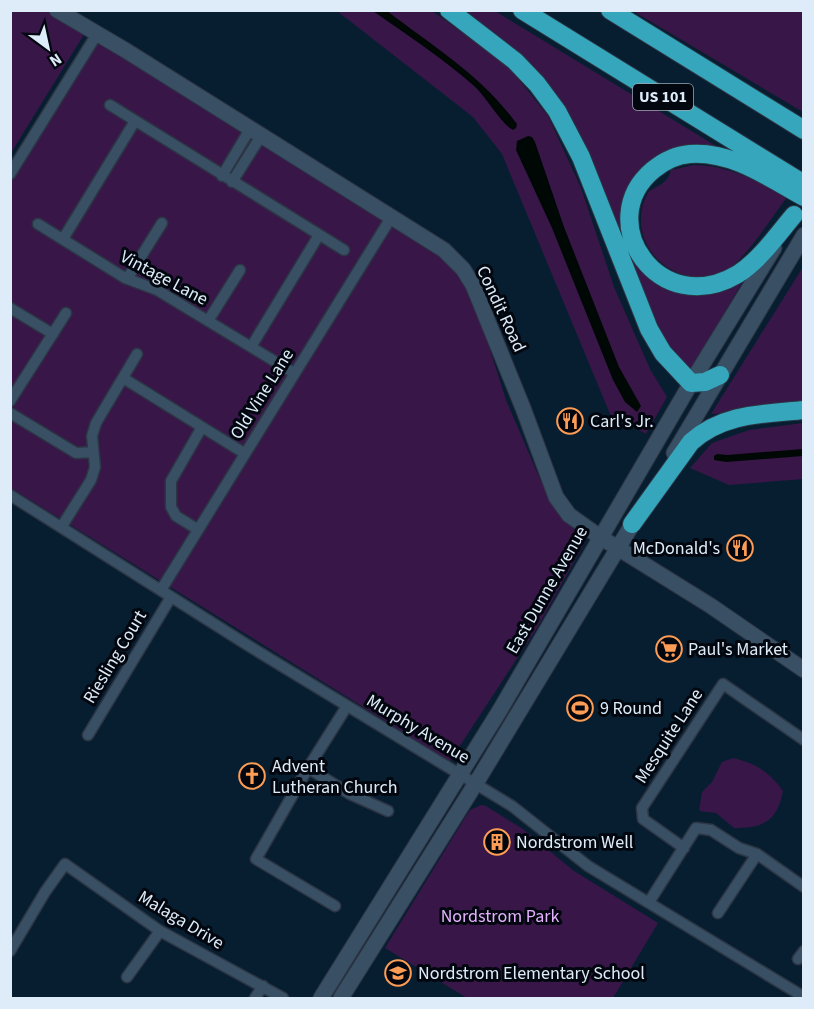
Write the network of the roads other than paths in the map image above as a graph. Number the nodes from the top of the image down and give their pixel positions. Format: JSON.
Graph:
{"nodes":[{"id":1,"x":57,"y":10,"type":"edge"},
{"id":2,"x":449,"y":10,"type":"edge"},
{"id":3,"x":522,"y":10,"type":"edge"},
{"id":4,"x":610,"y":10,"type":"edge"},
{"id":5,"x":96,"y":34,"type":"junction"},
{"id":6,"x":110,"y":105,"type":"dead end"},
{"id":7,"x":135,"y":121,"type":"junction"},
{"id":8,"x":804,"y":130,"type":"edge"},
{"id":9,"x":256,"y":132,"type":"junction"},
{"id":10,"x":10,"y":174,"type":"edge"},
{"id":11,"x":222,"y":176,"type":"junction"},
{"id":12,"x":232,"y":182,"type":"junction"},
{"id":13,"x":804,"y":184,"type":"edge"},
{"id":14,"x":800,"y":204,"type":"edge"},
{"id":15,"x":392,"y":216,"type":"junction"},
{"id":16,"x":162,"y":223,"type":"dead end"},
{"id":17,"x":38,"y":224,"type":"dead end"},
{"id":18,"x":319,"y":235,"type":"junction"},
{"id":19,"x":804,"y":235,"type":"edge"},
{"id":20,"x":63,"y":239,"type":"junction"},
{"id":21,"x":344,"y":250,"type":"dead end"},
{"id":22,"x":240,"y":270,"type":"dead end"},
{"id":23,"x":128,"y":279,"type":"junction"},
{"id":24,"x":10,"y":308,"type":"edge"},
{"id":25,"x":66,"y":313,"type":"dead end"},
{"id":26,"x":208,"y":321,"type":"junction"},
{"id":27,"x":53,"y":334,"type":"junction"},
{"id":28,"x":251,"y":346,"type":"junction"},
{"id":29,"x":137,"y":354,"type":"dead end"},
{"id":30,"x":294,"y":373,"type":"junction"},
{"id":31,"x":720,"y":375,"type":"junction"},
{"id":32,"x":123,"y":378,"type":"junction"},
{"id":33,"x":691,"y":383,"type":"junction"},
{"id":34,"x":10,"y":401,"type":"edge"},
{"id":35,"x":804,"y":410,"type":"edge"},
{"id":36,"x":10,"y":413,"type":"edge"},
{"id":37,"x":202,"y":427,"type":"junction"},
{"id":38,"x":93,"y":452,"type":"junction"},
{"id":39,"x":244,"y":453,"type":"junction"},
{"id":40,"x":10,"y":495,"type":"edge"},
{"id":41,"x":632,"y":524,"type":"junction"},
{"id":42,"x":62,"y":526,"type":"junction"},
{"id":43,"x":197,"y":529,"type":"junction"},
{"id":44,"x":600,"y":537,"type":"junction"},
{"id":45,"x":618,"y":548,"type":"junction"},
{"id":46,"x":161,"y":590,"type":"junction"},
{"id":47,"x":171,"y":597,"type":"junction"},
{"id":48,"x":804,"y":670,"type":"edge"},
{"id":49,"x":346,"y":706,"type":"junction"},
{"id":50,"x":88,"y":735,"type":"dead end"},
{"id":51,"x":804,"y":740,"type":"edge"},
{"id":52,"x":308,"y":768,"type":"junction"},
{"id":53,"x":461,"y":774,"type":"junction"},
{"id":54,"x":476,"y":783,"type":"junction"},
{"id":55,"x":388,"y":811,"type":"dead end"},
{"id":56,"x":684,"y":848,"type":"junction"},
{"id":57,"x":757,"y":854,"type":"junction"},
{"id":58,"x":804,"y":887,"type":"edge"},
{"id":59,"x":649,"y":902,"type":"junction"},
{"id":60,"x":335,"y":906,"type":"dead end"},
{"id":61,"x":718,"y":914,"type":"dead end"},
{"id":62,"x":160,"y":931,"type":"junction"},
{"id":63,"x":10,"y":951,"type":"edge"},
{"id":64,"x":127,"y":977,"type":"dead end"},
{"id":65,"x":263,"y":986,"type":"junction"},
{"id":66,"x":804,"y":997,"type":"edge"},
{"id":67,"x":255,"y":999,"type":"edge"},
{"id":68,"x":283,"y":999,"type":"edge"},
{"id":69,"x":321,"y":999,"type":"edge"},
{"id":70,"x":341,"y":999,"type":"edge"}],
"edges":[{"from":1,"to":5,"type":"main road","name":"Condit Road"},
{"from":2,"to":33,"type":"highway"},
{"from":3,"to":13,"type":"highway","number":"US 101"},
{"from":4,"to":8,"type":"highway","number":"US 101"},
{"from":5,"to":9,"type":"main road","name":"Condit Road"},
{"from":5,"to":10,"type":"street"},
{"from":6,"to":7,"type":"street"},
{"from":7,"to":11,"type":"street"},
{"from":7,"to":20,"type":"street"},
{"from":9,"to":11,"type":"street"},
{"from":9,"to":12,"type":"street"},
{"from":9,"to":15,"type":"main road","name":"Condit Road"},
{"from":11,"to":12,"type":"street"},
{"from":12,"to":18,"type":"street"},
{"from":14,"to":14,"type":"highway"},
{"from":14,"to":33,"type":"main road","name":"East Dunne Avenue"},
{"from":15,"to":30,"type":"street","name":"Old Vine Lane"},
{"from":15,"to":44,"type":"main road","name":"Condit Road"},
{"from":16,"to":23,"type":"street"},
{"from":17,"to":20,"type":"street","name":"Vintage Lane"},
{"from":18,"to":21,"type":"street"},
{"from":18,"to":28,"type":"street"},
{"from":19,"to":31,"type":"main road","name":"East Dunne Avenue"},
{"from":20,"to":23,"type":"street","name":"Vintage Lane"},
{"from":22,"to":26,"type":"street"},
{"from":23,"to":26,"type":"street","name":"Vintage Lane"},
{"from":24,"to":27,"type":"street"},
{"from":25,"to":27,"type":"street"},
{"from":26,"to":28,"type":"street","name":"Vintage Lane"},
{"from":27,"to":34,"type":"street"},
{"from":28,"to":30,"type":"street","name":"Vintage Lane"},
{"from":29,"to":32,"type":"street"},
{"from":30,"to":39,"type":"street","name":"Old Vine Lane"},
{"from":31,"to":33,"type":"highway"},
{"from":31,"to":41,"type":"main road","name":"East Dunne Avenue"},
{"from":32,"to":37,"type":"street"},
{"from":32,"to":38,"type":"street"},
{"from":33,"to":44,"type":"main road","name":"East Dunne Avenue"},
{"from":35,"to":41,"type":"highway"},
{"from":36,"to":38,"type":"street"},
{"from":37,"to":39,"type":"street"},
{"from":37,"to":43,"type":"street"},
{"from":38,"to":42,"type":"street"},
{"from":39,"to":43,"type":"street","name":"Old Vine Lane"},
{"from":40,"to":42,"type":"street","name":"Murphy Avenue"},
{"from":41,"to":45,"type":"main road","name":"East Dunne Avenue"},
{"from":42,"to":46,"type":"street","name":"Murphy Avenue"},
{"from":43,"to":46,"type":"street","name":"Old Vine Lane"},
{"from":44,"to":45,"type":"main road","name":"Condit Road"},
{"from":44,"to":53,"type":"main road","name":"East Dunne Avenue"},
{"from":45,"to":48,"type":"main road","name":"Condit Road"},
{"from":45,"to":54,"type":"main road","name":"East Dunne Avenue"},
{"from":46,"to":47,"type":"street","name":"Murphy Avenue"},
{"from":47,"to":49,"type":"street","name":"Murphy Avenue"},
{"from":47,"to":50,"type":"street","name":"Riesling Court"},
{"from":49,"to":52,"type":"street"},
{"from":49,"to":53,"type":"street","name":"Murphy Avenue"},
{"from":51,"to":56,"type":"street","name":"Mesquite Lane"},
{"from":52,"to":55,"type":"street"},
{"from":52,"to":60,"type":"street"},
{"from":53,"to":54,"type":"street","name":"Murphy Avenue"},
{"from":53,"to":69,"type":"main road","name":"East Dunne Avenue"},
{"from":54,"to":59,"type":"street","name":"Murphy Avenue"},
{"from":54,"to":70,"type":"main road","name":"East Dunne Avenue"},
{"from":56,"to":57,"type":"street"},
{"from":56,"to":59,"type":"street"},
{"from":57,"to":58,"type":"street"},
{"from":57,"to":61,"type":"street"},
{"from":59,"to":66,"type":"street","name":"Murphy Avenue"},
{"from":62,"to":63,"type":"street","name":"Malaga Drive"},
{"from":62,"to":64,"type":"street"},
{"from":62,"to":65,"type":"street","name":"Malaga Drive"},
{"from":65,"to":67,"type":"street"},
{"from":65,"to":68,"type":"street","name":"Malaga Drive"}]}
